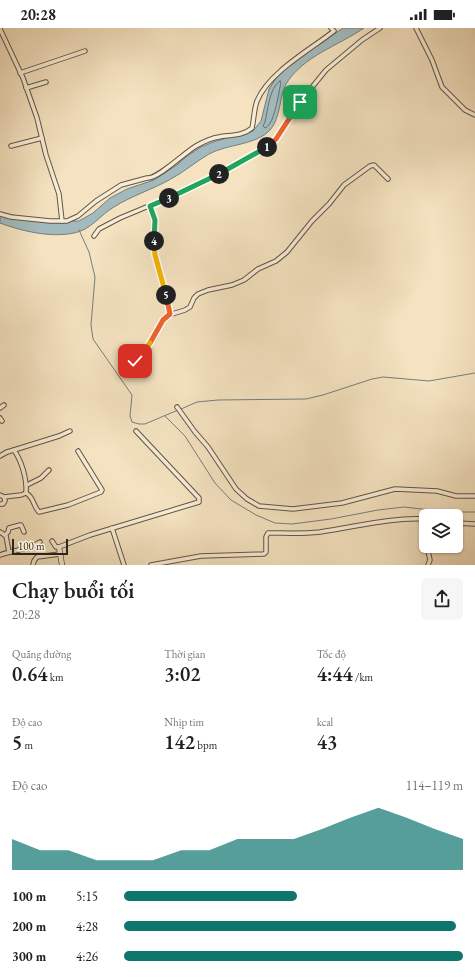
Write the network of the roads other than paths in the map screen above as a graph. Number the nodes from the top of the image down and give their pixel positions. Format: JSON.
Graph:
{"nodes":[{"id":1,"x":339,"y":28,"type":"edge"},
{"id":2,"x":380,"y":28,"type":"edge"},
{"id":3,"x":416,"y":28,"type":"edge"},
{"id":4,"x":0,"y":29,"type":"edge"},
{"id":5,"x":333,"y":30,"type":"edge"},
{"id":6,"x":85,"y":51,"type":"dead end"},
{"id":7,"x":20,"y":73,"type":"junction"},
{"id":8,"x":46,"y":82,"type":"dead end"},
{"id":9,"x":26,"y":88,"type":"junction"},
{"id":10,"x":475,"y":114,"type":"edge"},
{"id":11,"x":42,"y":138,"type":"junction"},
{"id":12,"x":11,"y":146,"type":"dead end"},
{"id":13,"x":388,"y":179,"type":"dead end"},
{"id":14,"x":150,"y":206,"type":"junction"},
{"id":15,"x":0,"y":214,"type":"edge"},
{"id":16,"x":62,"y":221,"type":"junction"},
{"id":17,"x":94,"y":236,"type":"dead end"},
{"id":18,"x":170,"y":314,"type":"junction"},
{"id":19,"x":135,"y":361,"type":"dead end"},
{"id":20,"x":4,"y":405,"type":"dead end"},
{"id":21,"x":177,"y":407,"type":"dead end"},
{"id":22,"x":0,"y":408,"type":"edge"},
{"id":23,"x":70,"y":431,"type":"dead end"},
{"id":24,"x":136,"y":431,"type":"dead end"},
{"id":25,"x":14,"y":450,"type":"junction"},
{"id":26,"x":78,"y":451,"type":"dead end"},
{"id":27,"x":0,"y":456,"type":"edge"},
{"id":28,"x":49,"y":470,"type":"dead end"},
{"id":29,"x":27,"y":486,"type":"junction"},
{"id":30,"x":26,"y":493,"type":"junction"},
{"id":31,"x":0,"y":495,"type":"edge"},
{"id":32,"x":475,"y":496,"type":"edge"},
{"id":33,"x":4,"y":497,"type":"junction"},
{"id":34,"x":0,"y":504,"type":"edge"},
{"id":35,"x":419,"y":518,"type":"edge"},
{"id":36,"x":463,"y":523,"type":"edge"},
{"id":37,"x":475,"y":524,"type":"edge"},
{"id":38,"x":112,"y":528,"type":"junction"},
{"id":39,"x":0,"y":532,"type":"edge"},
{"id":40,"x":24,"y":532,"type":"dead end"},
{"id":41,"x":5,"y":535,"type":"junction"},
{"id":42,"x":52,"y":541,"type":"dead end"},
{"id":43,"x":40,"y":542,"type":"dead end"},
{"id":44,"x":59,"y":547,"type":"junction"},
{"id":45,"x":9,"y":552,"type":"junction"},
{"id":46,"x":428,"y":553,"type":"edge"},
{"id":47,"x":60,"y":554,"type":"junction"},
{"id":48,"x":0,"y":556,"type":"edge"},
{"id":49,"x":33,"y":565,"type":"edge"},
{"id":50,"x":62,"y":565,"type":"edge"},
{"id":51,"x":124,"y":565,"type":"edge"},
{"id":52,"x":151,"y":565,"type":"edge"},
{"id":53,"x":428,"y":565,"type":"edge"}],
"edges":[{"from":1,"to":5,"type":"street"},
{"from":2,"to":14,"type":"street"},
{"from":3,"to":10,"type":"street"},
{"from":4,"to":7,"type":"street"},
{"from":5,"to":16,"type":"street"},
{"from":6,"to":7,"type":"street"},
{"from":7,"to":9,"type":"street"},
{"from":8,"to":9,"type":"street"},
{"from":9,"to":11,"type":"street"},
{"from":11,"to":12,"type":"street"},
{"from":11,"to":16,"type":"street"},
{"from":13,"to":18,"type":"street"},
{"from":14,"to":17,"type":"street"},
{"from":14,"to":18,"type":"street"},
{"from":15,"to":16,"type":"street"},
{"from":18,"to":19,"type":"street"},
{"from":20,"to":22,"type":"street"},
{"from":21,"to":32,"type":"street"},
{"from":23,"to":25,"type":"street"},
{"from":24,"to":38,"type":"street"},
{"from":25,"to":27,"type":"street"},
{"from":25,"to":29,"type":"street"},
{"from":26,"to":30,"type":"street"},
{"from":28,"to":29,"type":"street"},
{"from":29,"to":30,"type":"street"},
{"from":30,"to":33,"type":"street"},
{"from":31,"to":33,"type":"street"},
{"from":33,"to":34,"type":"street"},
{"from":35,"to":52,"type":"street"},
{"from":36,"to":37,"type":"street"},
{"from":38,"to":44,"type":"street"},
{"from":38,"to":51,"type":"street"},
{"from":39,"to":41,"type":"street"},
{"from":40,"to":41,"type":"street"},
{"from":41,"to":45,"type":"street"},
{"from":42,"to":44,"type":"street"},
{"from":43,"to":45,"type":"street"},
{"from":44,"to":47,"type":"street"},
{"from":45,"to":48,"type":"street"},
{"from":46,"to":53,"type":"street"},
{"from":47,"to":49,"type":"street"},
{"from":47,"to":50,"type":"street"}]}
